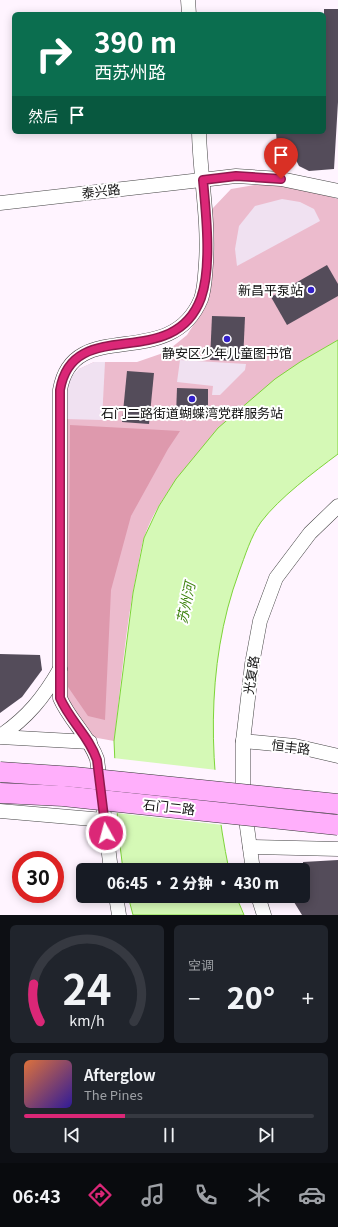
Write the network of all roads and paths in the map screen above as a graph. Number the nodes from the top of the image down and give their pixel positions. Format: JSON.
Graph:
{"nodes":[{"id":1,"x":188,"y":0,"type":"edge"},
{"id":2,"x":189,"y":12,"type":"edge"},
{"id":3,"x":199,"y":134,"type":"edge"},
{"id":4,"x":203,"y":180,"type":"junction"},
{"id":5,"x":338,"y":191,"type":"edge"},
{"id":6,"x":0,"y":202,"type":"edge"},
{"id":7,"x":338,"y":506,"type":"edge"},
{"id":8,"x":60,"y":668,"type":"junction"},
{"id":9,"x":0,"y":736,"type":"edge"},
{"id":10,"x":90,"y":742,"type":"junction"},
{"id":11,"x":243,"y":742,"type":"junction"},
{"id":12,"x":338,"y":756,"type":"edge"},
{"id":13,"x":0,"y":772,"type":"edge"},
{"id":14,"x":0,"y":793,"type":"edge"},
{"id":15,"x":338,"y":804,"type":"edge"},
{"id":16,"x":0,"y":811,"type":"edge"},
{"id":17,"x":104,"y":820,"type":"junction"},
{"id":18,"x":338,"y":825,"type":"edge"},
{"id":19,"x":250,"y":847,"type":"junction"},
{"id":20,"x":338,"y":849,"type":"edge"},
{"id":21,"x":110,"y":863,"type":"edge"},
{"id":22,"x":252,"y":863,"type":"edge"},
{"id":23,"x":117,"y":903,"type":"edge"},
{"id":24,"x":260,"y":903,"type":"edge"},
{"id":25,"x":119,"y":915,"type":"edge"},
{"id":26,"x":264,"y":915,"type":"edge"}],
"edges":[{"from":1,"to":2,"type":"street"},
{"from":3,"to":4,"type":"street"},
{"from":4,"to":5,"type":"street","name":"泰兴路"},
{"from":4,"to":6,"type":"street","name":"泰兴路"},
{"from":4,"to":8,"type":"street"},
{"from":7,"to":11,"type":"street","name":"光复路"},
{"from":8,"to":9,"type":"street"},
{"from":8,"to":10,"type":"street"},
{"from":9,"to":10,"type":"street"},
{"from":10,"to":17,"type":"street"},
{"from":11,"to":12,"type":"street","name":"恒丰路"},
{"from":11,"to":19,"type":"street","name":"光复路"},
{"from":13,"to":15,"type":"main road","name":"石门二路","bridge":true},
{"from":14,"to":18,"type":"main road","name":"石门二路","bridge":true},
{"from":16,"to":17,"type":"street"},
{"from":17,"to":21,"type":"street"},
{"from":19,"to":20,"type":"street"},
{"from":19,"to":22,"type":"street","name":"光复路"},
{"from":23,"to":25,"type":"street"},
{"from":24,"to":26,"type":"street"}]}
